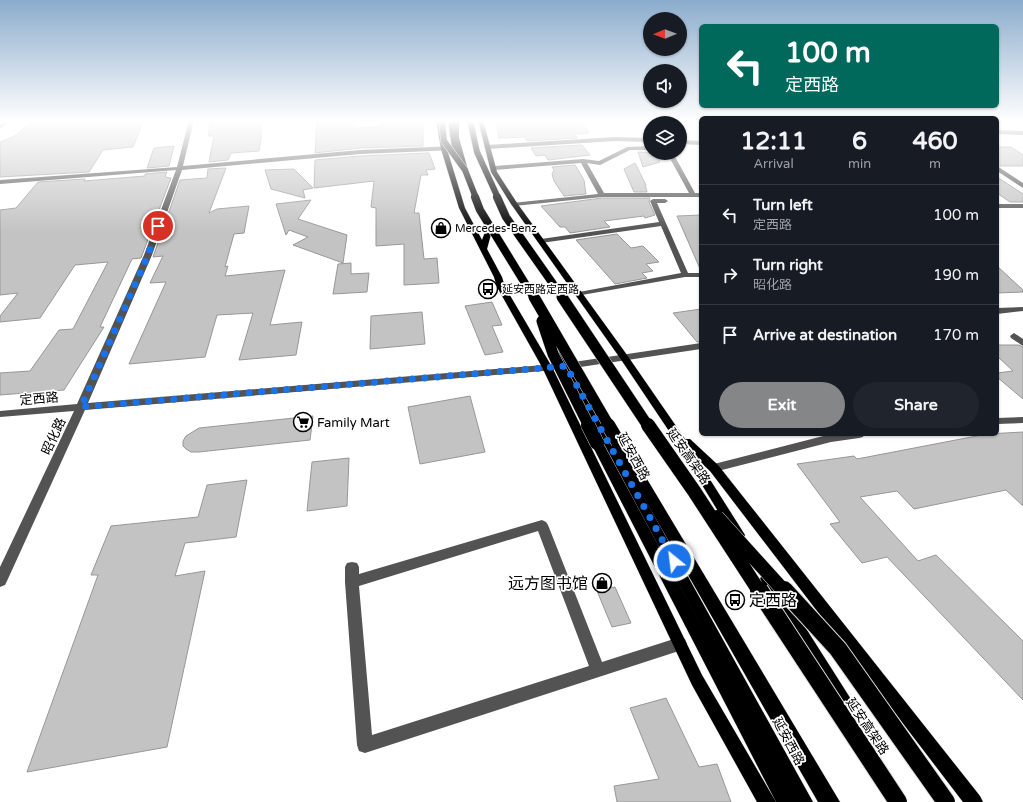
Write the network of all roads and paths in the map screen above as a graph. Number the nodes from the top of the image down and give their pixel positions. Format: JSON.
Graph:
{"nodes":[{"id":1,"x":183,"y":157,"type":"edge"},
{"id":2,"x":299,"y":157,"type":"edge"},
{"id":3,"x":447,"y":157,"type":"edge"},
{"id":4,"x":456,"y":157,"type":"edge"},
{"id":5,"x":460,"y":157,"type":"edge"},
{"id":6,"x":461,"y":157,"type":"edge"},
{"id":7,"x":479,"y":157,"type":"edge"},
{"id":8,"x":490,"y":157,"type":"edge"},
{"id":9,"x":611,"y":157,"type":"edge"},
{"id":10,"x":674,"y":160,"type":"edge"},
{"id":11,"x":583,"y":161,"type":"junction"},
{"id":12,"x":180,"y":168,"type":"junction"},
{"id":13,"x":494,"y":168,"type":"junction"},
{"id":14,"x":465,"y":170,"type":"junction"},
{"id":15,"x":999,"y":172,"type":"edge"},
{"id":16,"x":0,"y":182,"type":"edge"},
{"id":17,"x":1023,"y":186,"type":"edge"},
{"id":18,"x":602,"y":195,"type":"junction"},
{"id":19,"x":693,"y":195,"type":"junction"},
{"id":20,"x":699,"y":195,"type":"edge"},
{"id":21,"x":699,"y":201,"type":"edge"},
{"id":22,"x":514,"y":204,"type":"junction"},
{"id":23,"x":999,"y":206,"type":"edge"},
{"id":24,"x":1023,"y":206,"type":"edge"},
{"id":25,"x":491,"y":223,"type":"junction"},
{"id":26,"x":662,"y":224,"type":"junction"},
{"id":27,"x":541,"y":241,"type":"junction"},
{"id":28,"x":483,"y":249,"type":"junction"},
{"id":29,"x":685,"y":275,"type":"junction"},
{"id":30,"x":699,"y":275,"type":"edge"},
{"id":31,"x":579,"y":294,"type":"junction"},
{"id":32,"x":535,"y":299,"type":"junction"},
{"id":33,"x":1023,"y":309,"type":"edge"},
{"id":34,"x":999,"y":311,"type":"edge"},
{"id":35,"x":1014,"y":336,"type":"dead end"},
{"id":36,"x":1023,"y":343,"type":"edge"},
{"id":37,"x":699,"y":346,"type":"edge"},
{"id":38,"x":624,"y":357,"type":"junction"},
{"id":39,"x":566,"y":366,"type":"junction"},
{"id":40,"x":547,"y":367,"type":"junction"},
{"id":41,"x":81,"y":407,"type":"junction"},
{"id":42,"x":0,"y":414,"type":"edge"},
{"id":43,"x":1023,"y":420,"type":"edge"},
{"id":44,"x":999,"y":421,"type":"edge"},
{"id":45,"x":675,"y":432,"type":"junction"},
{"id":46,"x":845,"y":436,"type":"edge"},
{"id":47,"x":714,"y":468,"type":"junction"},
{"id":48,"x":694,"y":491,"type":"junction"},
{"id":49,"x":352,"y":567,"type":"dead end"},
{"id":50,"x":0,"y":581,"type":"edge"},
{"id":51,"x":352,"y":582,"type":"junction"},
{"id":52,"x":680,"y":644,"type":"junction"},
{"id":53,"x":598,"y":670,"type":"junction"},
{"id":54,"x":786,"y":801,"type":"edge"},
{"id":55,"x":830,"y":802,"type":"edge"},
{"id":56,"x":898,"y":802,"type":"edge"},
{"id":57,"x":906,"y":802,"type":"edge"},
{"id":58,"x":946,"y":802,"type":"edge"},
{"id":59,"x":974,"y":802,"type":"edge"}],
"edges":[{"from":1,"to":12,"type":"street","name":"昭化路"},
{"from":2,"to":12,"type":"street"},
{"from":3,"to":28,"type":"main road"},
{"from":4,"to":14,"type":"highway","bridge":true},
{"from":5,"to":25,"type":"main road","name":"延安西路"},
{"from":6,"to":14,"type":"highway"},
{"from":7,"to":48,"type":"highway","name":"延安高架路","bridge":true},
{"from":8,"to":13,"type":"main road"},
{"from":9,"to":11,"type":"street"},
{"from":10,"to":19,"type":"street"},
{"from":11,"to":13,"type":"street"},
{"from":11,"to":18,"type":"street"},
{"from":12,"to":16,"type":"street"},
{"from":12,"to":41,"type":"street","name":"昭化路"},
{"from":13,"to":22,"type":"main road"},
{"from":14,"to":32,"type":"highway","bridge":true},
{"from":15,"to":17,"type":"street"},
{"from":18,"to":19,"type":"street"},
{"from":18,"to":22,"type":"street"},
{"from":19,"to":20,"type":"street"},
{"from":21,"to":26,"type":"street"},
{"from":22,"to":27,"type":"main road"},
{"from":23,"to":24,"type":"street"},
{"from":25,"to":28,"type":"main road"},
{"from":25,"to":39,"type":"main road","name":"延安西路"},
{"from":26,"to":27,"type":"street"},
{"from":26,"to":29,"type":"street"},
{"from":27,"to":31,"type":"main road"},
{"from":28,"to":40,"type":"main road"},
{"from":29,"to":30,"type":"street"},
{"from":29,"to":31,"type":"street"},
{"from":31,"to":38,"type":"main road"},
{"from":32,"to":54,"type":"highway","bridge":true},
{"from":32,"to":55,"type":"highway","bridge":true},
{"from":33,"to":34,"type":"street"},
{"from":35,"to":36,"type":"street"},
{"from":37,"to":38,"type":"street","name":"定西路"},
{"from":38,"to":39,"type":"street","name":"定西路"},
{"from":38,"to":45,"type":"main road"},
{"from":39,"to":40,"type":"street","name":"定西路"},
{"from":39,"to":54,"type":"main road","name":"延安西路"},
{"from":40,"to":41,"type":"street","name":"定西路"},
{"from":40,"to":52,"type":"main road"},
{"from":41,"to":42,"type":"street","name":"定西路"},
{"from":41,"to":50,"type":"street","name":"昭化路"},
{"from":43,"to":44,"type":"street"},
{"from":45,"to":47,"type":"main road"},
{"from":45,"to":57,"type":"main road"},
{"from":46,"to":47,"type":"street"},
{"from":47,"to":59,"type":"main road"},
{"from":48,"to":56,"type":"highway","name":"延安高架路","bridge":true},
{"from":48,"to":58,"type":"highway","bridge":true},
{"from":49,"to":51,"type":"street"},
{"from":51,"to":53,"type":"street"},
{"from":51,"to":53,"type":"street"},
{"from":52,"to":53,"type":"street"},
{"from":52,"to":54,"type":"main road"}]}
